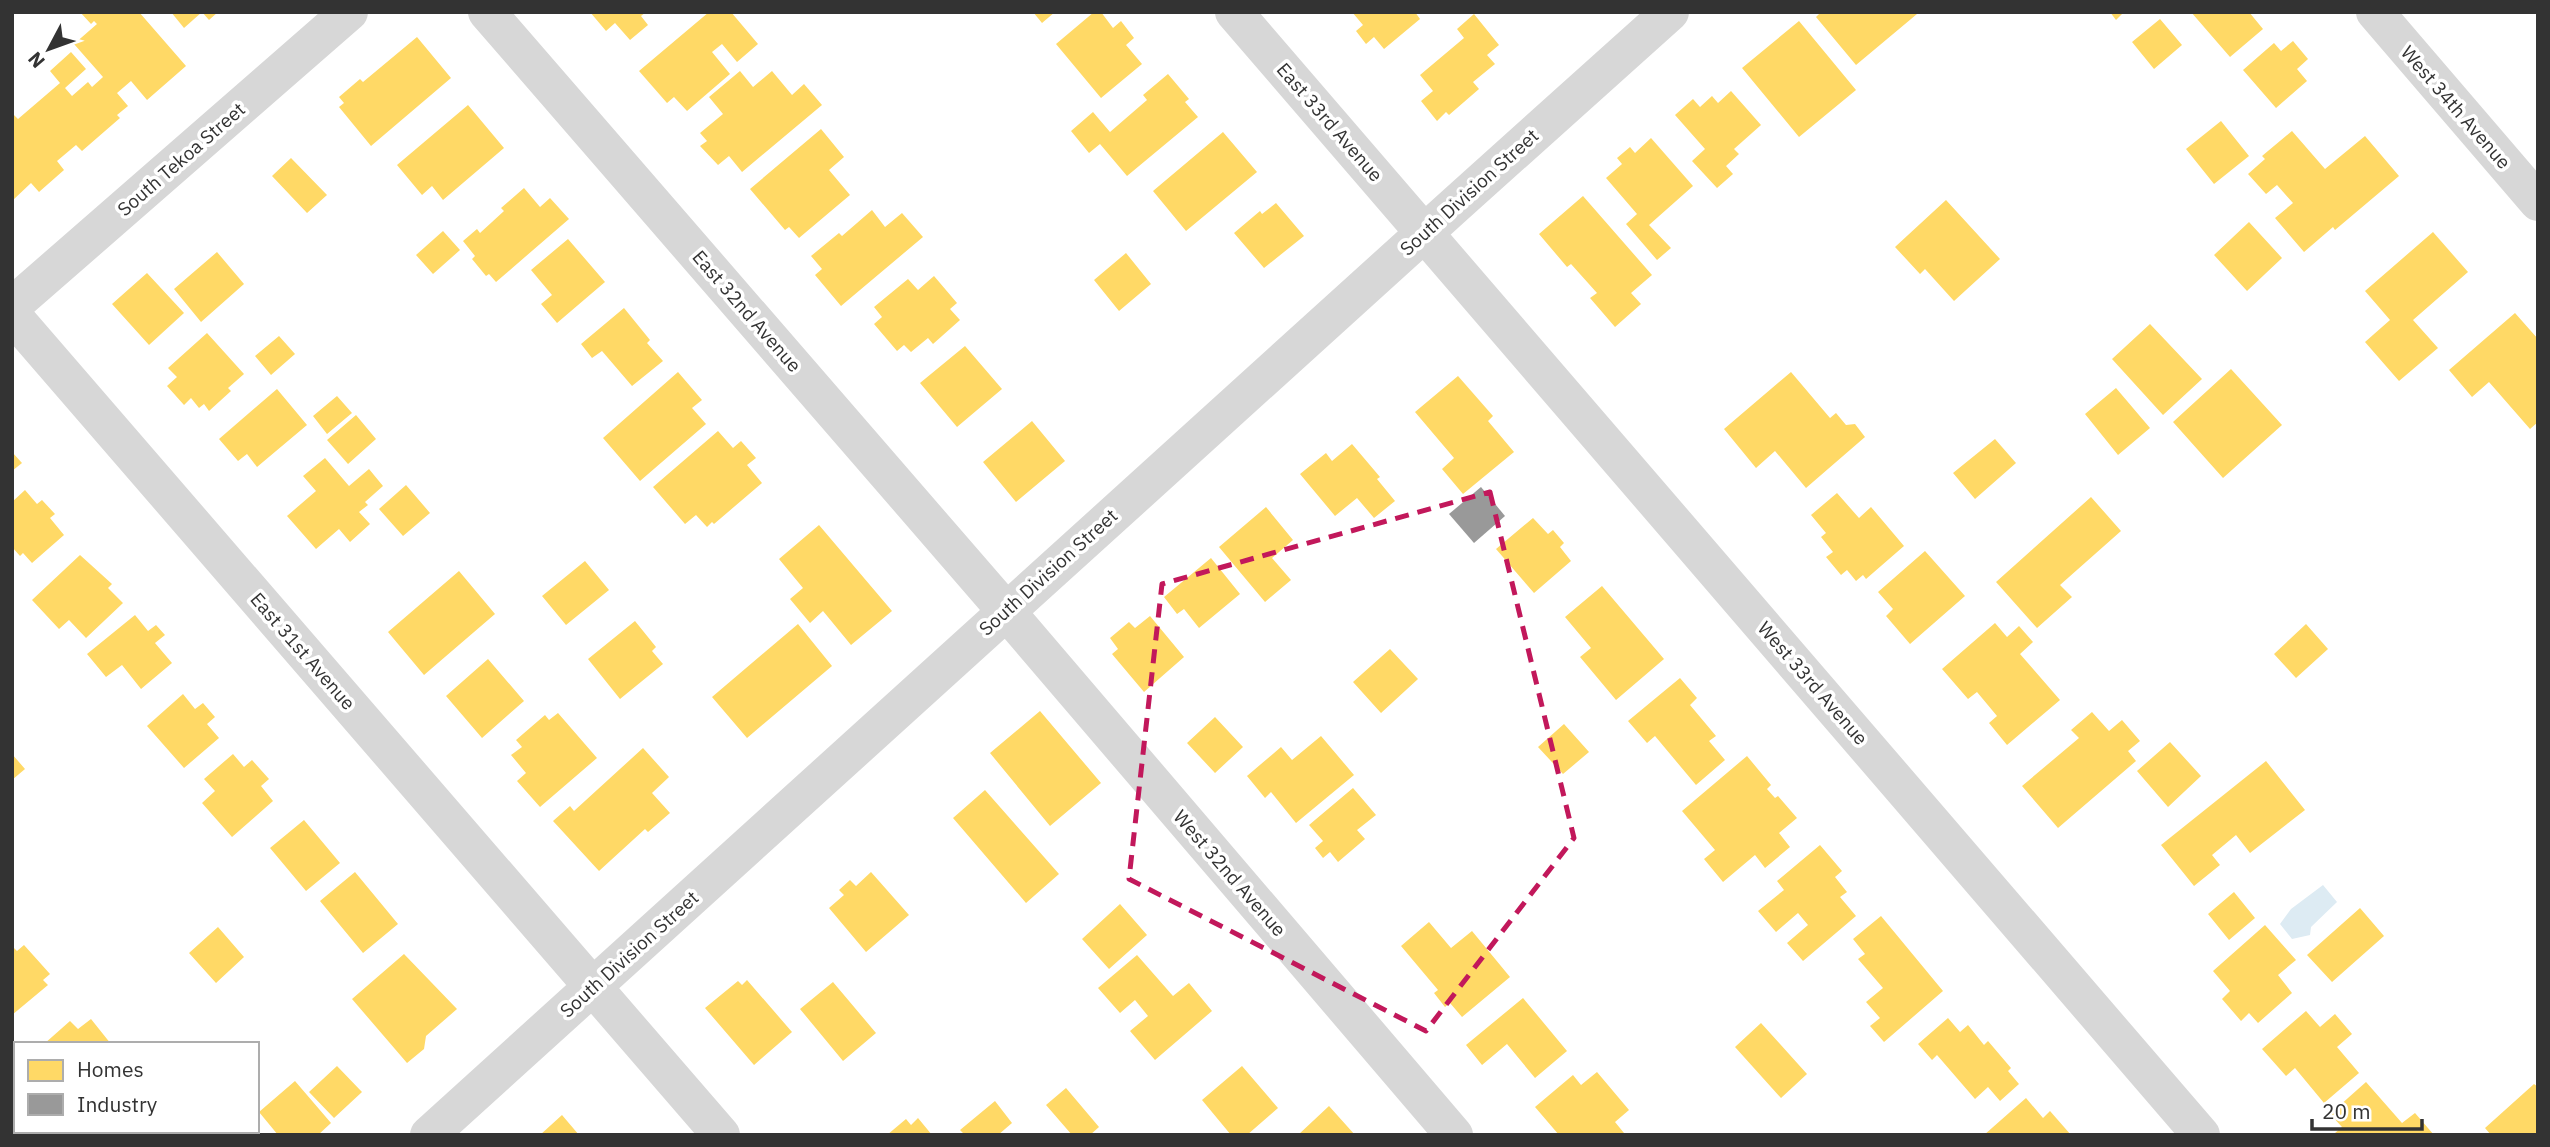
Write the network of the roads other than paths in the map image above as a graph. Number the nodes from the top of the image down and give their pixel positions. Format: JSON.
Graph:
{"nodes":[{"id":1,"x":349,"y":12,"type":"edge"},
{"id":2,"x":487,"y":12,"type":"edge"},
{"id":3,"x":1234,"y":12,"type":"edge"},
{"id":4,"x":1670,"y":12,"type":"edge"},
{"id":5,"x":2375,"y":12,"type":"edge"},
{"id":6,"x":2538,"y":202,"type":"edge"},
{"id":7,"x":1425,"y":232,"type":"junction"},
{"id":8,"x":12,"y":306,"type":"edge"},
{"id":9,"x":12,"y":315,"type":"edge"},
{"id":10,"x":1006,"y":611,"type":"junction"},
{"id":11,"x":594,"y":986,"type":"junction"},
{"id":12,"x":429,"y":1135,"type":"edge"},
{"id":13,"x":721,"y":1135,"type":"edge"},
{"id":14,"x":1454,"y":1135,"type":"edge"},
{"id":15,"x":2201,"y":1135,"type":"edge"}],
"edges":[{"from":1,"to":8,"type":"street","name":"South Tekoa Street"},
{"from":2,"to":10,"type":"street","name":"East 32nd Avenue"},
{"from":3,"to":7,"type":"street","name":"East 33rd Avenue"},
{"from":4,"to":7,"type":"street","name":"South Division Street"},
{"from":5,"to":6,"type":"street","name":"West 34th Avenue"},
{"from":7,"to":10,"type":"street","name":"South Division Street"},
{"from":7,"to":15,"type":"street","name":"West 33rd Avenue"},
{"from":9,"to":11,"type":"street","name":"East 31st Avenue"},
{"from":10,"to":11,"type":"street","name":"South Division Street"},
{"from":10,"to":14,"type":"street","name":"West 32nd Avenue"},
{"from":11,"to":12,"type":"street","name":"South Division Street"},
{"from":11,"to":13,"type":"street","name":"East 31st Avenue"}]}
